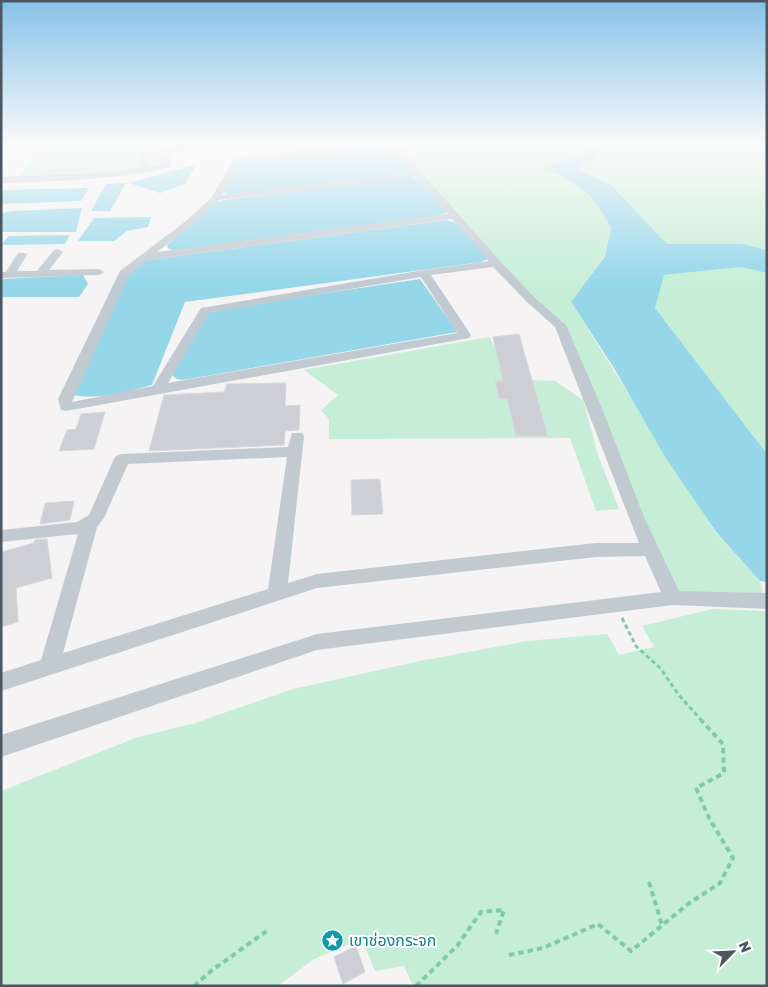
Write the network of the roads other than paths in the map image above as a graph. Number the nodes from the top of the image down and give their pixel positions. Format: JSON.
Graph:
{"nodes":[{"id":1,"x":219,"y":192,"type":"edge"},
{"id":2,"x":266,"y":192,"type":"edge"},
{"id":3,"x":433,"y":192,"type":"edge"},
{"id":4,"x":216,"y":198,"type":"junction"},
{"id":5,"x":454,"y":216,"type":"junction"},
{"id":6,"x":58,"y":252,"type":"dead end"},
{"id":7,"x":22,"y":255,"type":"dead end"},
{"id":8,"x":145,"y":257,"type":"junction"},
{"id":9,"x":496,"y":264,"type":"junction"},
{"id":10,"x":99,"y":272,"type":"dead end"},
{"id":11,"x":40,"y":274,"type":"junction"},
{"id":12,"x":424,"y":274,"type":"junction"},
{"id":13,"x":5,"y":275,"type":"edge"},
{"id":14,"x":158,"y":389,"type":"junction"},
{"id":15,"x":89,"y":524,"type":"junction"},
{"id":16,"x":1,"y":536,"type":"edge"},
{"id":17,"x":651,"y":550,"type":"junction"},
{"id":18,"x":277,"y":594,"type":"junction"},
{"id":19,"x":673,"y":598,"type":"junction"},
{"id":20,"x":767,"y":601,"type":"edge"},
{"id":21,"x":48,"y":667,"type":"junction"},
{"id":22,"x":1,"y":682,"type":"edge"},
{"id":23,"x":1,"y":746,"type":"edge"}],
"edges":[{"from":1,"to":4,"type":"street"},
{"from":2,"to":4,"type":"street"},
{"from":3,"to":5,"type":"street"},
{"from":4,"to":8,"type":"street"},
{"from":5,"to":8,"type":"street"},
{"from":5,"to":9,"type":"street"},
{"from":6,"to":11,"type":"street"},
{"from":7,"to":13,"type":"street"},
{"from":8,"to":14,"type":"street"},
{"from":9,"to":12,"type":"street"},
{"from":9,"to":17,"type":"street"},
{"from":10,"to":11,"type":"street"},
{"from":11,"to":13,"type":"street"},
{"from":12,"to":14,"type":"street"},
{"from":12,"to":14,"type":"street"},
{"from":15,"to":16,"type":"street"},
{"from":15,"to":18,"type":"street"},
{"from":15,"to":21,"type":"street"},
{"from":17,"to":18,"type":"street"},
{"from":17,"to":19,"type":"street"},
{"from":18,"to":21,"type":"street"},
{"from":19,"to":20,"type":"street"},
{"from":19,"to":23,"type":"street"},
{"from":21,"to":22,"type":"street"}]}
